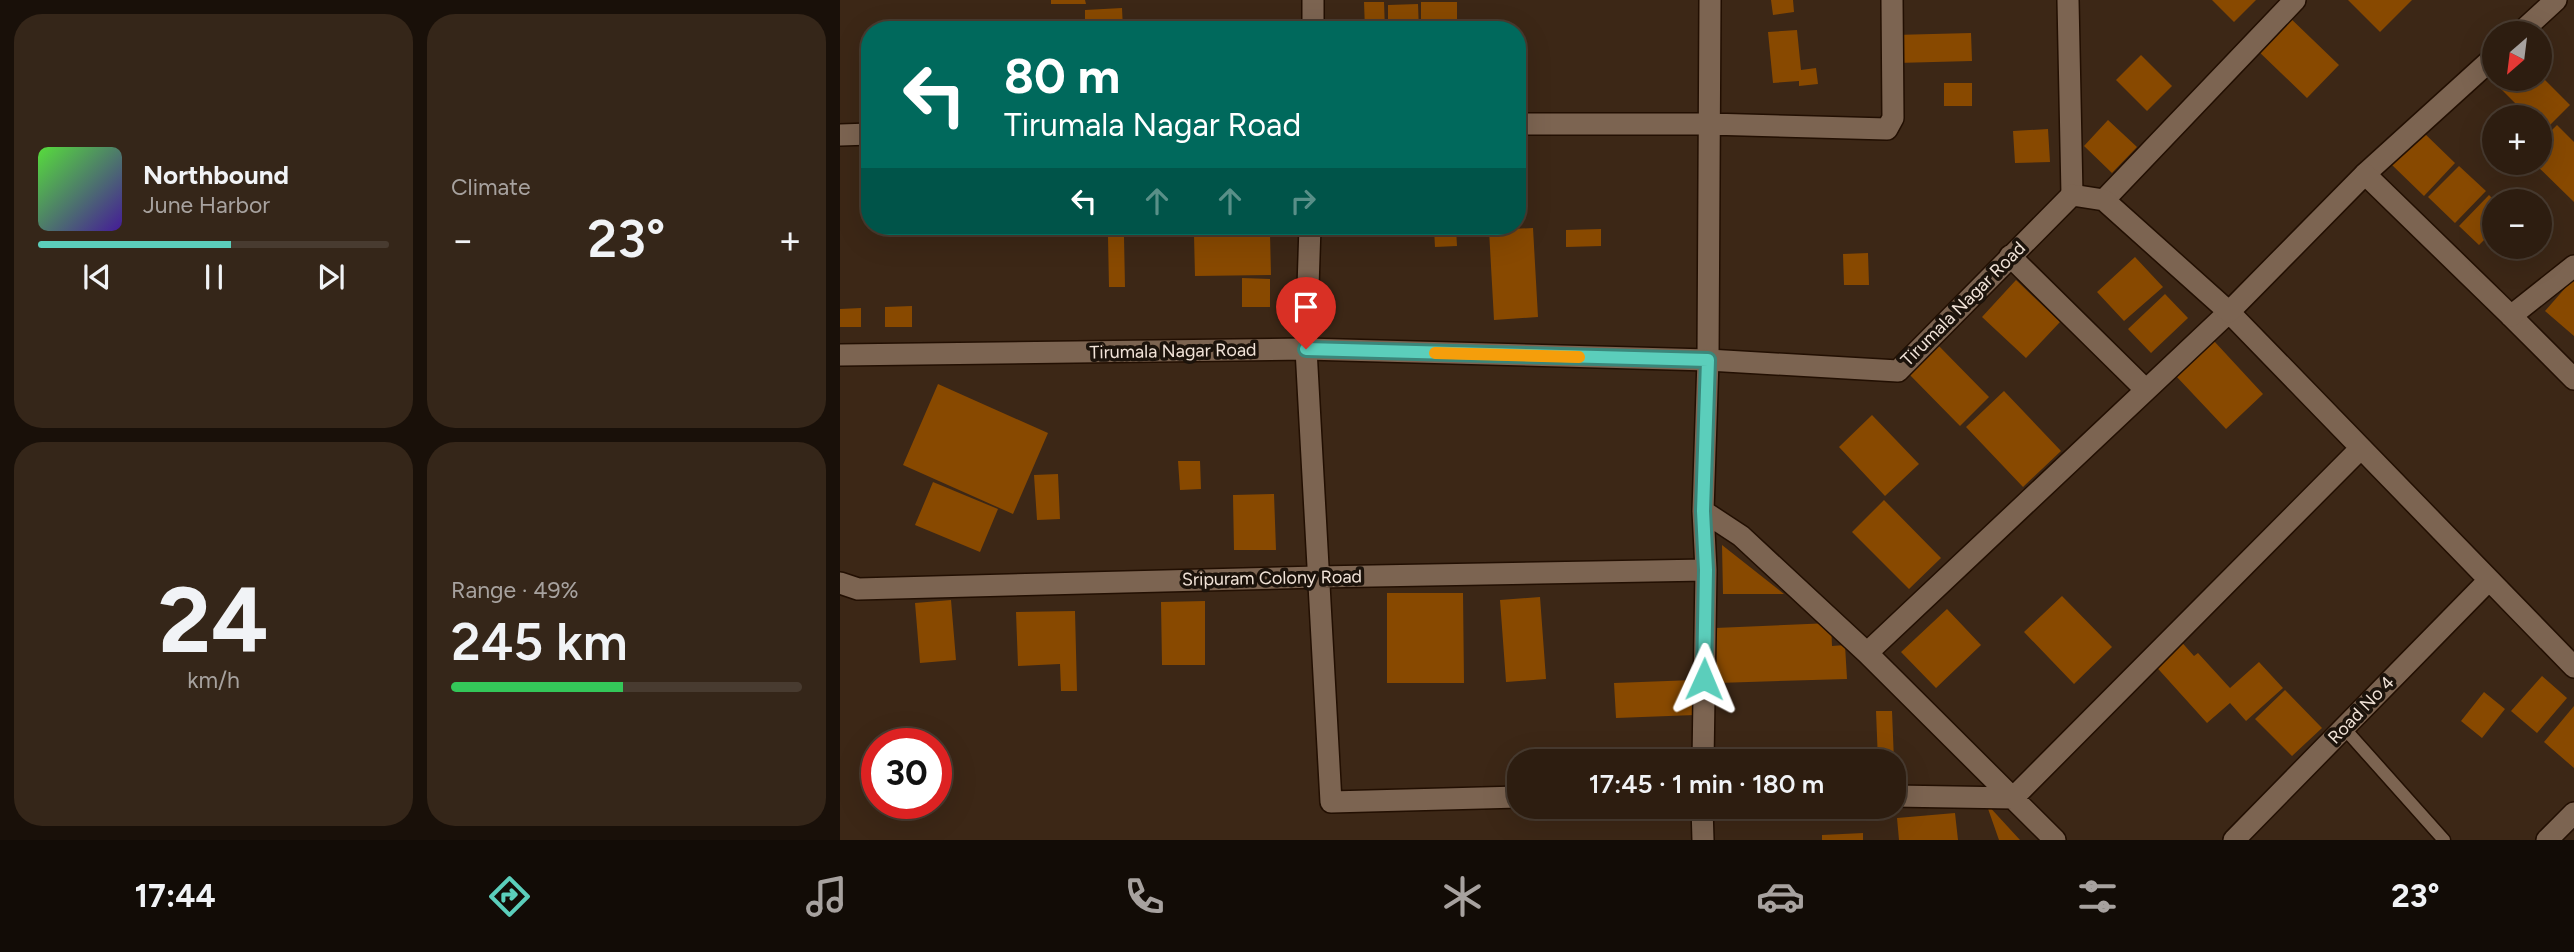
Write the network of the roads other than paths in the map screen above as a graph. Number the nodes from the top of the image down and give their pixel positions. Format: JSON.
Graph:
{"nodes":[{"id":1,"x":1313,"y":0,"type":"edge"},
{"id":2,"x":1710,"y":0,"type":"edge"},
{"id":3,"x":1892,"y":0,"type":"edge"},
{"id":4,"x":2068,"y":0,"type":"edge"},
{"id":5,"x":2295,"y":0,"type":"edge"},
{"id":6,"x":2556,"y":0,"type":"edge"},
{"id":7,"x":1313,"y":21,"type":"edge"},
{"id":8,"x":2532,"y":21,"type":"edge"},
{"id":9,"x":2482,"y":68,"type":"edge"},
{"id":10,"x":1526,"y":124,"type":"edge"},
{"id":11,"x":1709,"y":124,"type":"junction"},
{"id":12,"x":861,"y":134,"type":"edge"},
{"id":13,"x":840,"y":135,"type":"edge"},
{"id":14,"x":2365,"y":174,"type":"junction"},
{"id":15,"x":2072,"y":195,"type":"junction"},
{"id":16,"x":2104,"y":200,"type":"junction"},
{"id":17,"x":1310,"y":235,"type":"edge"},
{"id":18,"x":2010,"y":256,"type":"junction"},
{"id":19,"x":2574,"y":266,"type":"edge"},
{"id":20,"x":2229,"y":312,"type":"junction"},
{"id":21,"x":2511,"y":316,"type":"junction"},
{"id":22,"x":1306,"y":349,"type":"junction"},
{"id":23,"x":840,"y":355,"type":"edge"},
{"id":24,"x":1708,"y":360,"type":"junction"},
{"id":25,"x":2574,"y":379,"type":"edge"},
{"id":26,"x":2146,"y":390,"type":"junction"},
{"id":27,"x":2361,"y":448,"type":"junction"},
{"id":28,"x":1703,"y":511,"type":"junction"},
{"id":29,"x":1706,"y":570,"type":"junction"},
{"id":30,"x":1317,"y":576,"type":"junction"},
{"id":31,"x":2489,"y":580,"type":"junction"},
{"id":32,"x":840,"y":583,"type":"edge"},
{"id":33,"x":1867,"y":653,"type":"junction"},
{"id":34,"x":2574,"y":667,"type":"edge"},
{"id":35,"x":2344,"y":728,"type":"junction"},
{"id":36,"x":1703,"y":749,"type":"edge"},
{"id":37,"x":1906,"y":796,"type":"edge"},
{"id":38,"x":1507,"y":797,"type":"edge"},
{"id":39,"x":2012,"y":798,"type":"junction"},
{"id":40,"x":2574,"y":813,"type":"edge"},
{"id":41,"x":1702,"y":819,"type":"edge"},
{"id":42,"x":1703,"y":840,"type":"edge"},
{"id":43,"x":2054,"y":840,"type":"edge"},
{"id":44,"x":2234,"y":840,"type":"edge"},
{"id":45,"x":2444,"y":840,"type":"edge"},
{"id":46,"x":2546,"y":840,"type":"edge"}],
"edges":[{"from":1,"to":7,"type":"street"},
{"from":2,"to":11,"type":"street"},
{"from":3,"to":11,"type":"street"},
{"from":4,"to":15,"type":"street"},
{"from":5,"to":16,"type":"street"},
{"from":6,"to":8,"type":"street"},
{"from":9,"to":14,"type":"street"},
{"from":10,"to":11,"type":"street"},
{"from":11,"to":24,"type":"street"},
{"from":12,"to":13,"type":"street"},
{"from":14,"to":20,"type":"street"},
{"from":14,"to":21,"type":"street"},
{"from":15,"to":16,"type":"street"},
{"from":15,"to":18,"type":"street","name":"Tirumala Nagar Road"},
{"from":16,"to":20,"type":"street"},
{"from":17,"to":22,"type":"street"},
{"from":18,"to":24,"type":"street","name":"Tirumala Nagar Road"},
{"from":18,"to":26,"type":"street"},
{"from":19,"to":21,"type":"street"},
{"from":20,"to":26,"type":"street"},
{"from":20,"to":27,"type":"street"},
{"from":21,"to":25,"type":"street"},
{"from":22,"to":23,"type":"street","name":"Tirumala Nagar Road"},
{"from":22,"to":24,"type":"street","name":"Tirumala Nagar Road"},
{"from":22,"to":30,"type":"street"},
{"from":24,"to":28,"type":"street"},
{"from":26,"to":33,"type":"street"},
{"from":27,"to":31,"type":"street"},
{"from":27,"to":39,"type":"street"},
{"from":28,"to":29,"type":"street"},
{"from":28,"to":33,"type":"street"},
{"from":29,"to":30,"type":"street","name":"Sripuram Colony Road"},
{"from":29,"to":36,"type":"street"},
{"from":30,"to":32,"type":"street","name":"Sripuram Colony Road"},
{"from":30,"to":38,"type":"street"},
{"from":31,"to":34,"type":"street"},
{"from":31,"to":35,"type":"street","name":"Road No 4"},
{"from":33,"to":39,"type":"street"},
{"from":35,"to":44,"type":"street","name":"Road No 4"},
{"from":35,"to":45,"type":"lane"},
{"from":37,"to":39,"type":"street"},
{"from":39,"to":43,"type":"street"},
{"from":40,"to":46,"type":"street"},
{"from":41,"to":42,"type":"street"}]}
